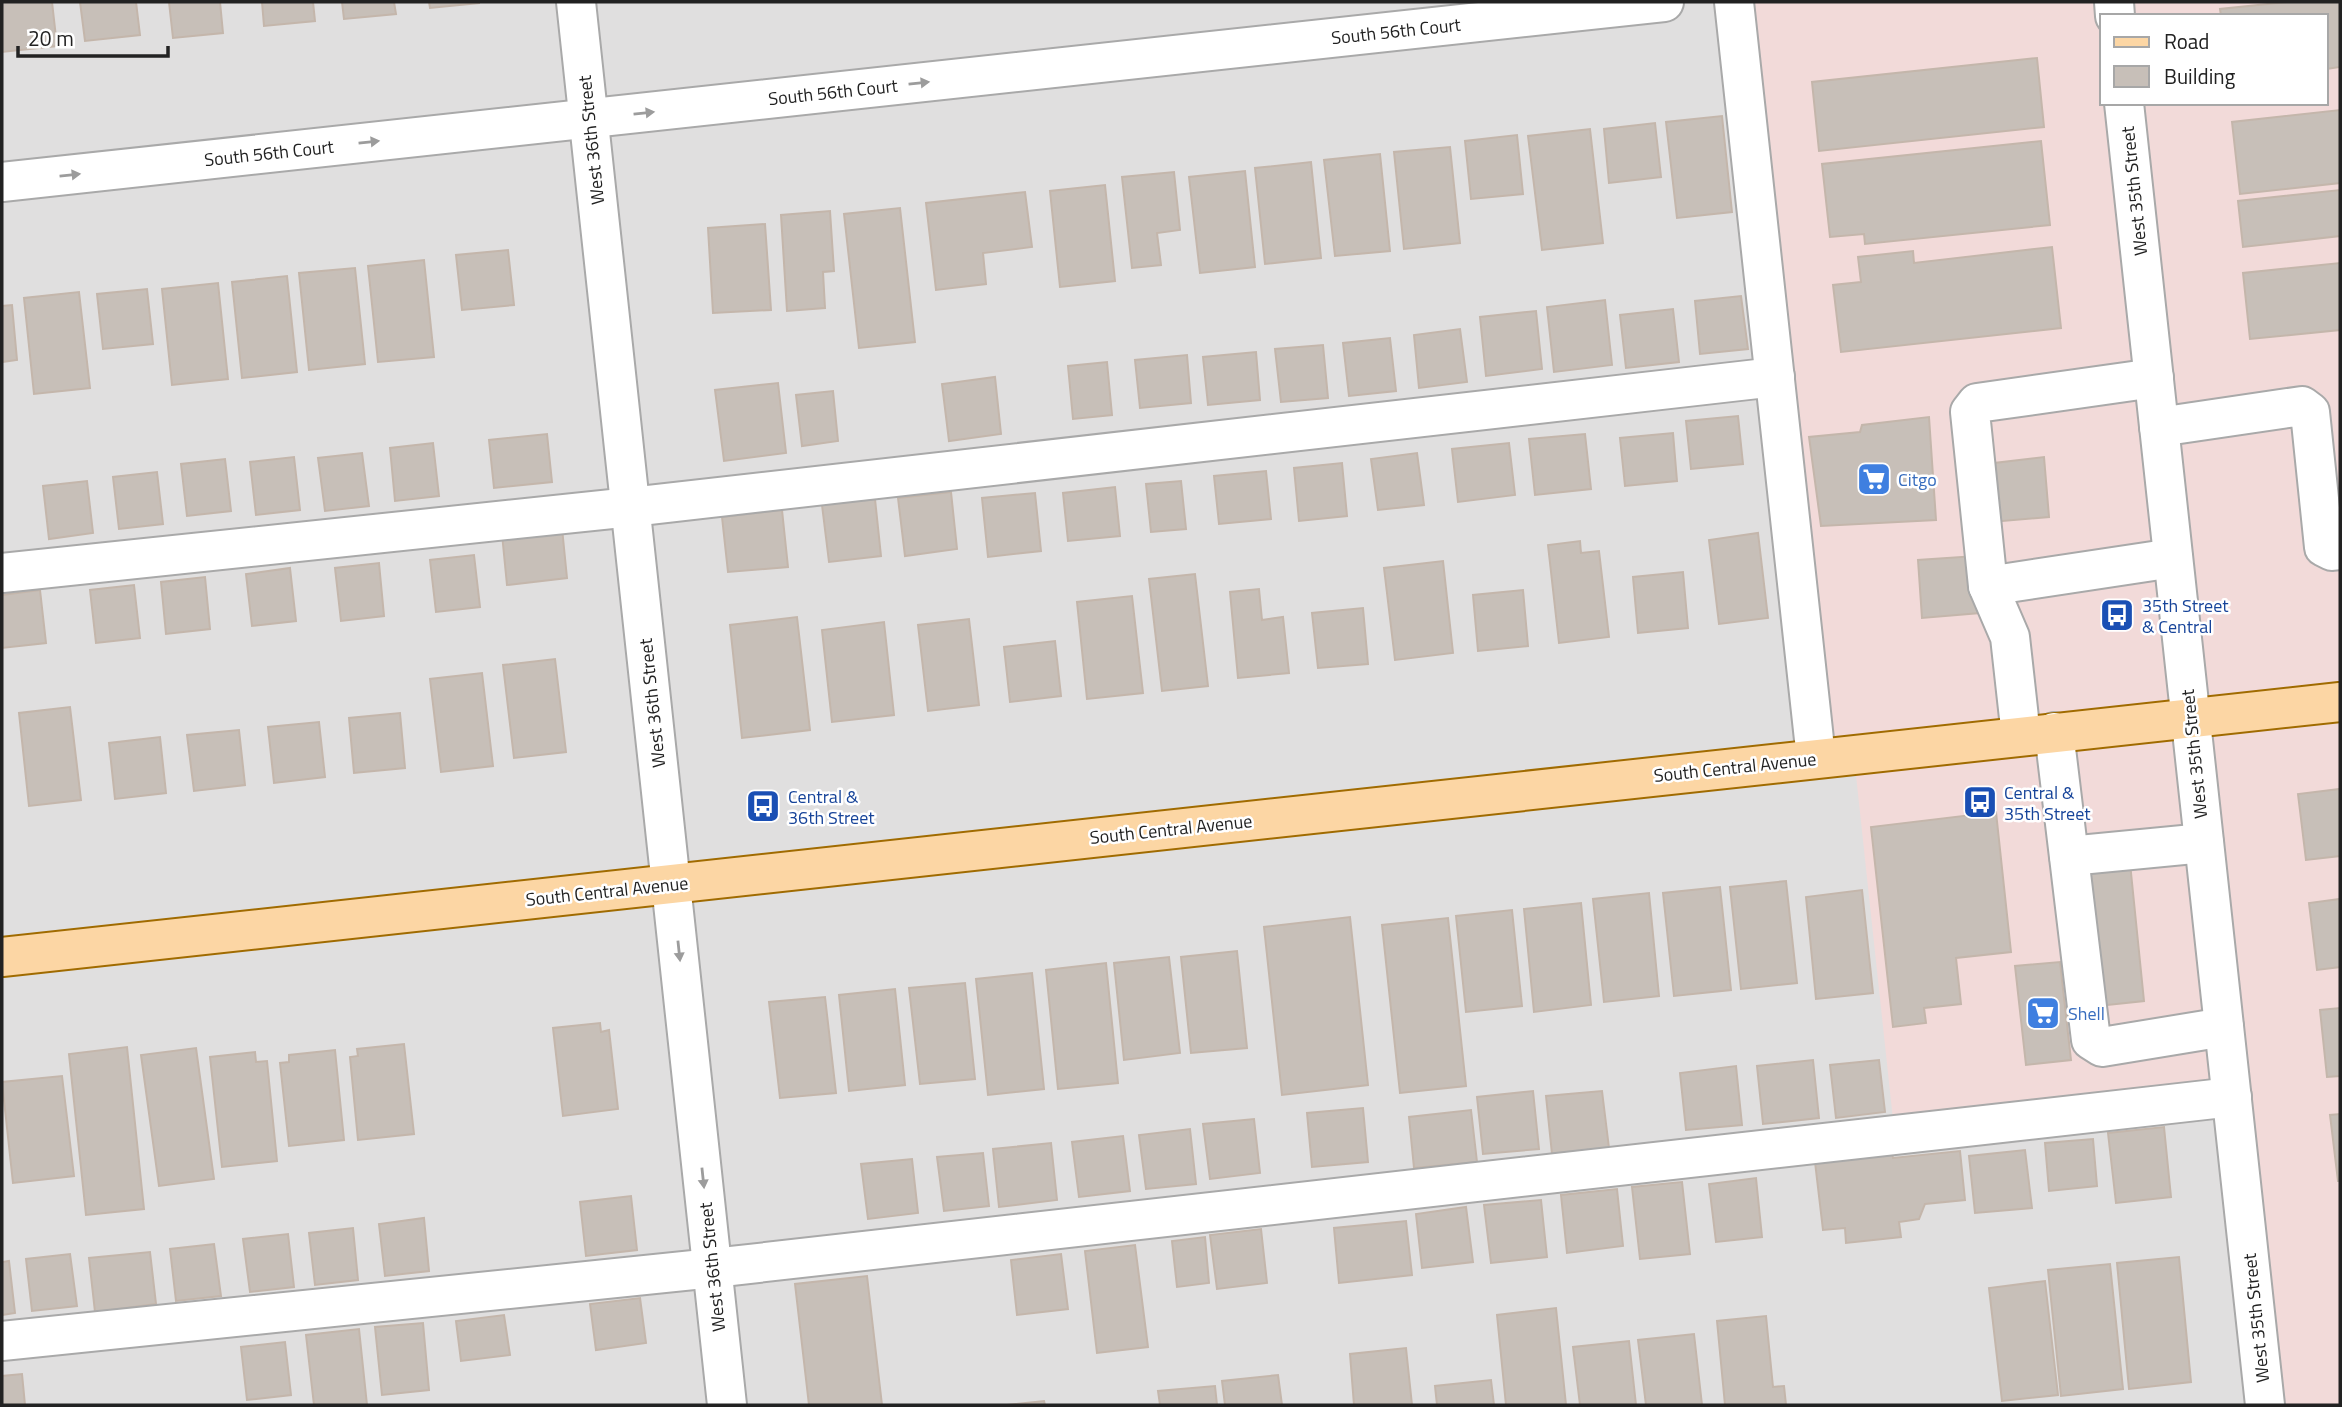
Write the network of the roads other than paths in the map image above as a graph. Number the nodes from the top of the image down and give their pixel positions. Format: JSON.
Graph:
{"nodes":[{"id":1,"x":576,"y":2,"type":"edge"},
{"id":2,"x":1664,"y":2,"type":"edge"},
{"id":3,"x":1734,"y":2,"type":"edge"},
{"id":4,"x":2124,"y":105,"type":"edge"},
{"id":5,"x":589,"y":119,"type":"junction"},
{"id":6,"x":2,"y":182,"type":"edge"},
{"id":7,"x":1775,"y":377,"type":"junction"},
{"id":8,"x":2154,"y":378,"type":"junction"},
{"id":9,"x":2159,"y":427,"type":"junction"},
{"id":10,"x":631,"y":506,"type":"junction"},
{"id":11,"x":2340,"y":550,"type":"edge"},
{"id":12,"x":2173,"y":558,"type":"junction"},
{"id":13,"x":2,"y":573,"type":"edge"},
{"id":14,"x":1987,"y":586,"type":"junction"},
{"id":15,"x":2340,"y":702,"type":"edge"},
{"id":16,"x":2190,"y":717,"type":"junction"},
{"id":17,"x":2038,"y":734,"type":"junction"},
{"id":18,"x":1816,"y":758,"type":"junction"},
{"id":19,"x":2204,"y":843,"type":"junction"},
{"id":20,"x":2069,"y":856,"type":"junction"},
{"id":21,"x":672,"y":884,"type":"junction"},
{"id":22,"x":2,"y":957,"type":"edge"},
{"id":23,"x":2224,"y":1027,"type":"junction"},
{"id":24,"x":2232,"y":1097,"type":"junction"},
{"id":25,"x":713,"y":1268,"type":"junction"},
{"id":26,"x":2,"y":1341,"type":"edge"},
{"id":27,"x":727,"y":1405,"type":"edge"},
{"id":28,"x":2265,"y":1405,"type":"edge"}],
"edges":[{"from":1,"to":5,"type":"street","name":"West 36th Street"},
{"from":5,"to":2,"type":"street","name":"South 56th Court","one_way":true},
{"from":3,"to":7,"type":"street"},
{"from":4,"to":8,"type":"street","name":"West 35th Street"},
{"from":6,"to":5,"type":"street","name":"South 56th Court","one_way":true},
{"from":5,"to":10,"type":"street","name":"West 36th Street"},
{"from":7,"to":10,"type":"street"},
{"from":7,"to":18,"type":"street"},
{"from":8,"to":9,"type":"street","name":"West 35th Street"},
{"from":8,"to":14,"type":"street"},
{"from":9,"to":11,"type":"street"},
{"from":9,"to":12,"type":"street","name":"West 35th Street"},
{"from":10,"to":13,"type":"street"},
{"from":10,"to":21,"type":"street","name":"West 36th Street"},
{"from":12,"to":14,"type":"street"},
{"from":12,"to":16,"type":"street","name":"West 35th Street"},
{"from":14,"to":17,"type":"street"},
{"from":15,"to":16,"type":"main road","name":"South Central Avenue"},
{"from":16,"to":17,"type":"main road","name":"South Central Avenue"},
{"from":16,"to":19,"type":"street","name":"West 35th Street"},
{"from":17,"to":18,"type":"main road","name":"South Central Avenue"},
{"from":17,"to":20,"type":"street"},
{"from":18,"to":21,"type":"main road","name":"South Central Avenue"},
{"from":19,"to":20,"type":"street"},
{"from":19,"to":23,"type":"street","name":"West 35th Street"},
{"from":20,"to":23,"type":"street"},
{"from":21,"to":22,"type":"main road","name":"South Central Avenue"},
{"from":21,"to":25,"type":"street","name":"West 36th Street","one_way":true},
{"from":23,"to":24,"type":"street","name":"West 35th Street"},
{"from":24,"to":25,"type":"street"},
{"from":24,"to":28,"type":"street","name":"West 35th Street"},
{"from":25,"to":26,"type":"street"},
{"from":25,"to":27,"type":"street","name":"West 36th Street"}]}
